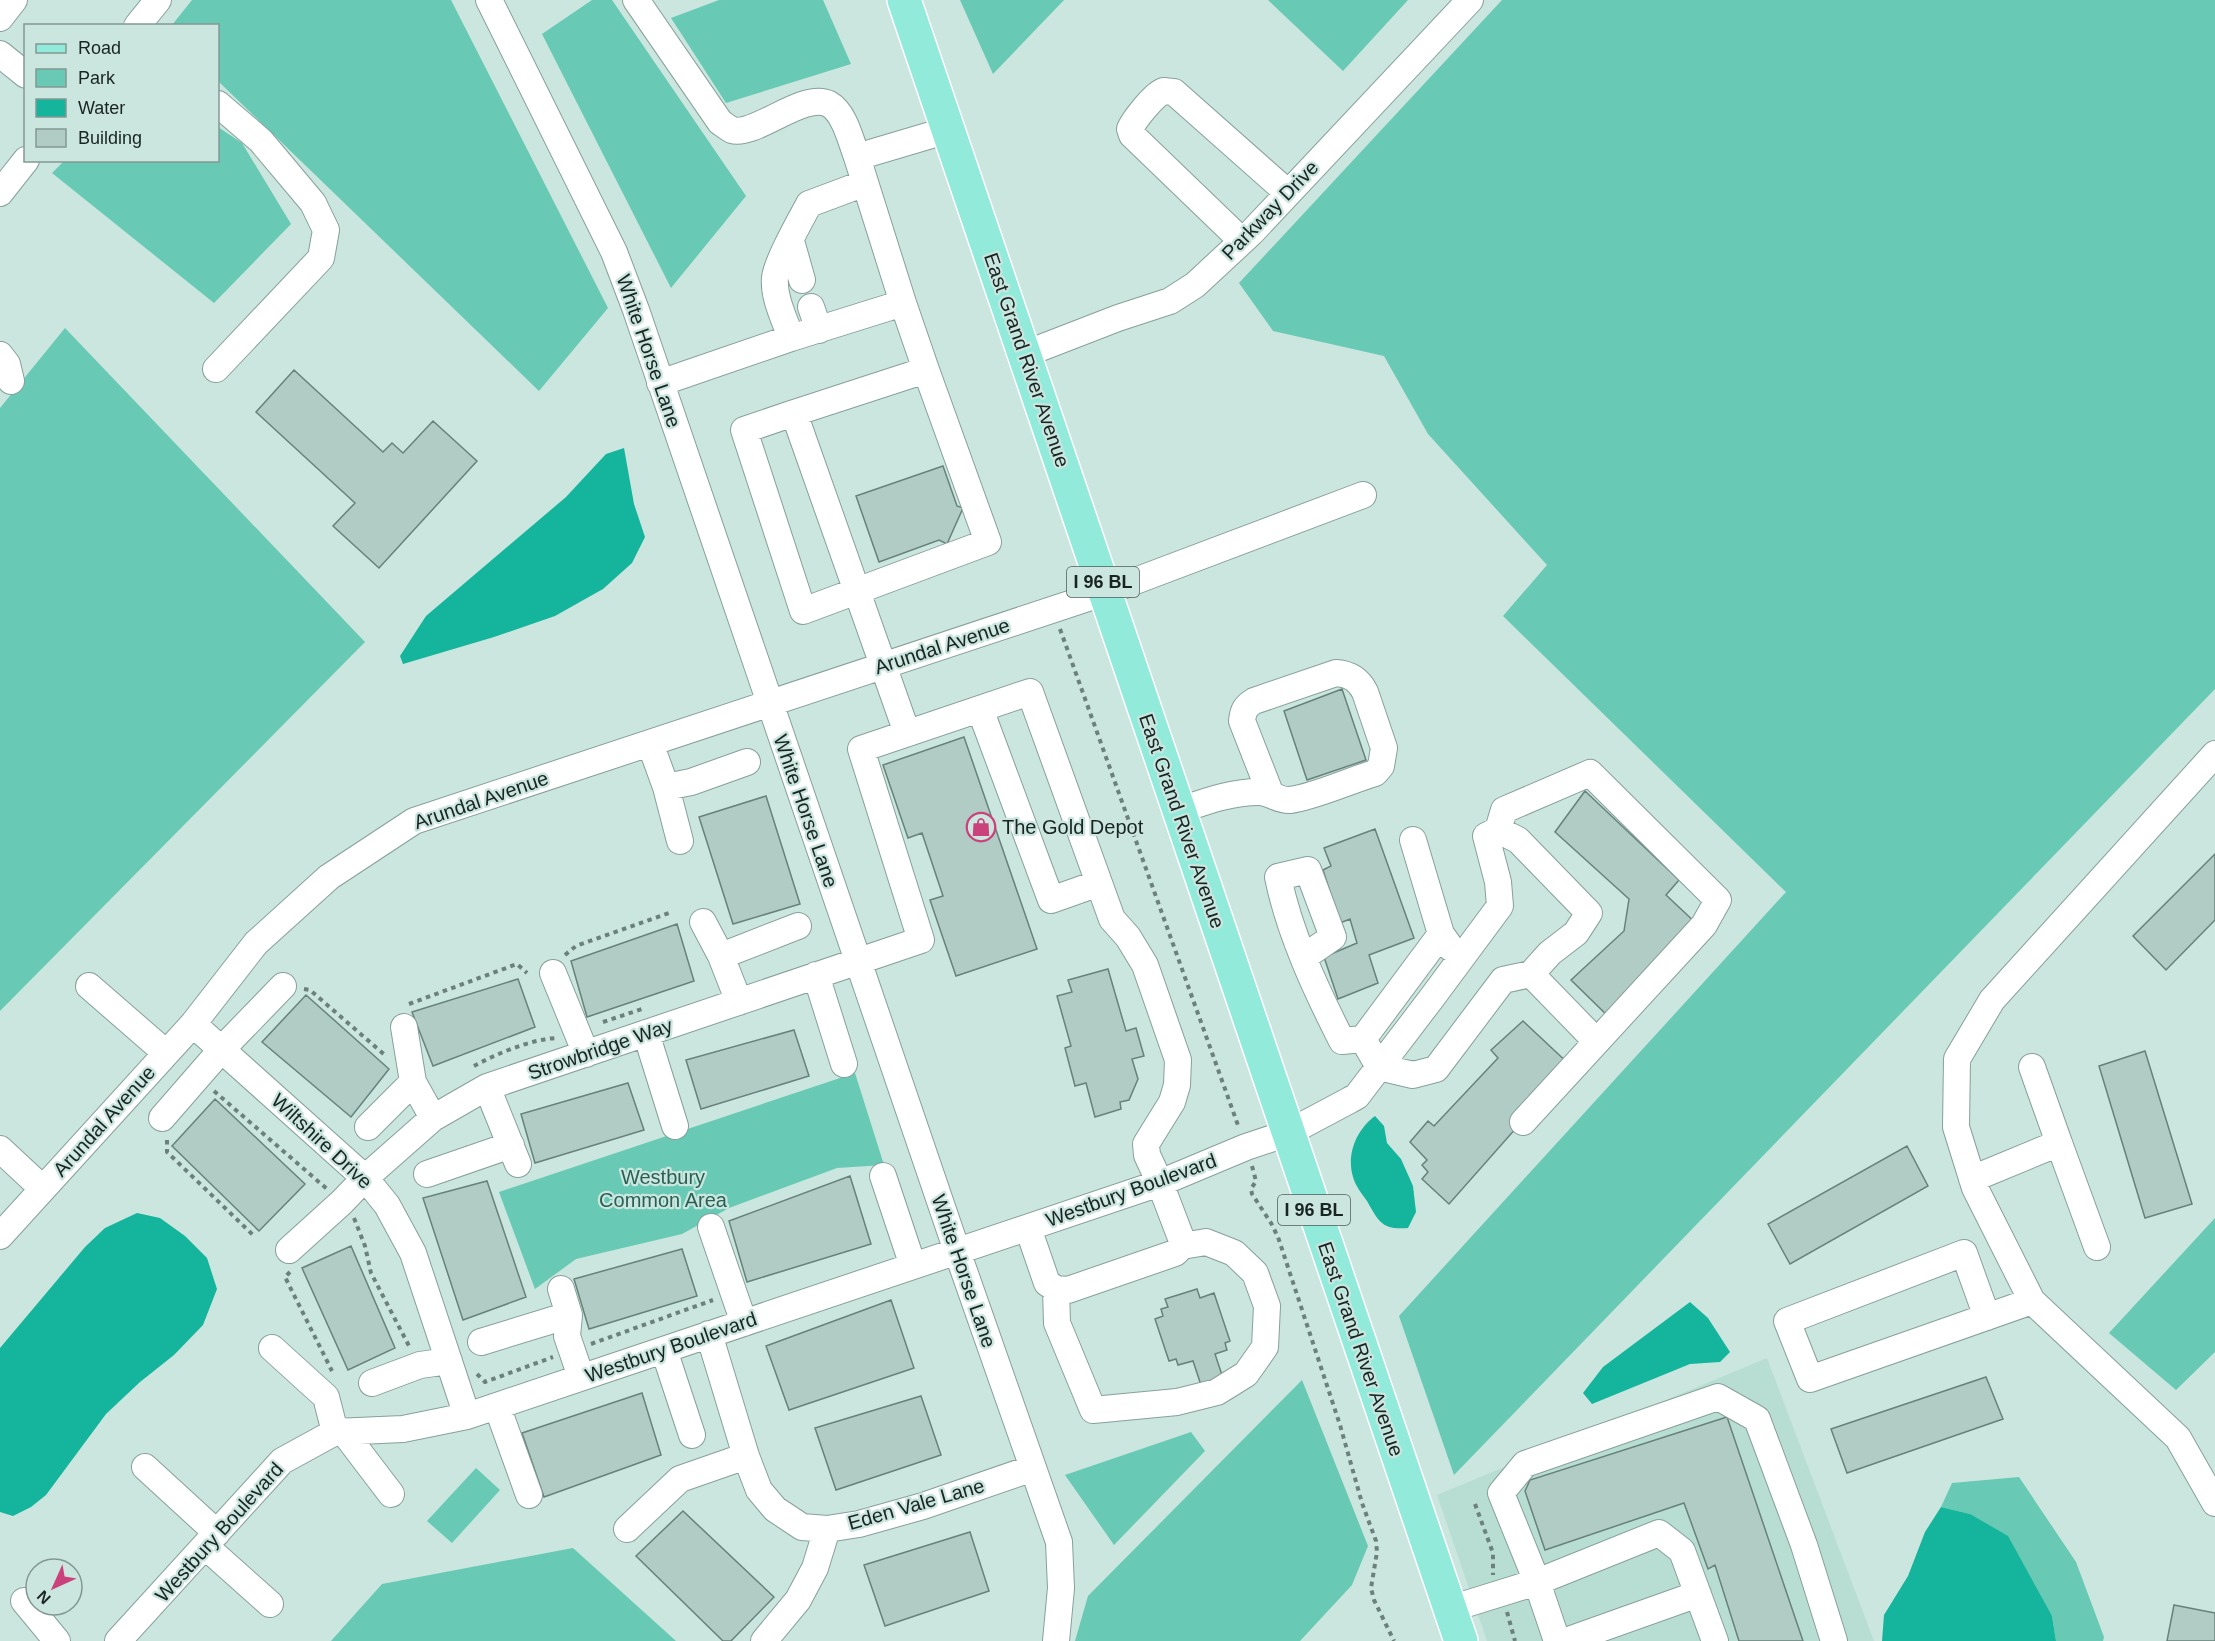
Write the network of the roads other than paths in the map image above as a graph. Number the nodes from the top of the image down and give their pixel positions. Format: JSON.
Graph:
{"nodes":[{"id":1,"x":15,"y":0,"type":"edge"},
{"id":2,"x":158,"y":0,"type":"edge"},
{"id":3,"x":489,"y":0,"type":"edge"},
{"id":4,"x":636,"y":0,"type":"edge"},
{"id":5,"x":904,"y":0,"type":"edge"},
{"id":6,"x":1470,"y":0,"type":"edge"},
{"id":7,"x":0,"y":18,"type":"edge"},
{"id":8,"x":139,"y":24,"type":"edge"},
{"id":9,"x":0,"y":54,"type":"edge"},
{"id":10,"x":24,"y":73,"type":"edge"},
{"id":11,"x":219,"y":105,"type":"edge"},
{"id":12,"x":948,"y":130,"type":"junction"},
{"id":13,"x":857,"y":157,"type":"junction"},
{"id":14,"x":24,"y":162,"type":"edge"},
{"id":15,"x":865,"y":183,"type":"junction"},
{"id":16,"x":0,"y":193,"type":"edge"},
{"id":17,"x":1288,"y":193,"type":"junction"},
{"id":18,"x":791,"y":241,"type":"junction"},
{"id":19,"x":1242,"y":241,"type":"junction"},
{"id":20,"x":802,"y":280,"type":"dead end"},
{"id":21,"x":903,"y":303,"type":"junction"},
{"id":22,"x":791,"y":338,"type":"junction"},
{"id":23,"x":1025,"y":354,"type":"junction"},
{"id":24,"x":0,"y":355,"type":"edge"},
{"id":25,"x":216,"y":369,"type":"dead end"},
{"id":26,"x":926,"y":370,"type":"junction"},
{"id":27,"x":0,"y":375,"type":"edge"},
{"id":28,"x":660,"y":383,"type":"junction"},
{"id":29,"x":794,"y":412,"type":"junction"},
{"id":30,"x":1363,"y":495,"type":"dead end"},
{"id":31,"x":857,"y":592,"type":"junction"},
{"id":32,"x":1106,"y":592,"type":"junction"},
{"id":33,"x":883,"y":665,"type":"junction"},
{"id":34,"x":770,"y":703,"type":"junction"},
{"id":35,"x":980,"y":709,"type":"junction"},
{"id":36,"x":907,"y":734,"type":"junction"},
{"id":37,"x":650,"y":743,"type":"junction"},
{"id":38,"x":2215,"y":754,"type":"edge"},
{"id":39,"x":747,"y":762,"type":"dead end"},
{"id":40,"x":666,"y":787,"type":"junction"},
{"id":41,"x":1271,"y":795,"type":"junction"},
{"id":42,"x":1178,"y":811,"type":"junction"},
{"id":43,"x":1498,"y":830,"type":"junction"},
{"id":44,"x":1413,"y":840,"type":"dead end"},
{"id":45,"x":680,"y":841,"type":"dead end"},
{"id":46,"x":1099,"y":883,"type":"junction"},
{"id":47,"x":703,"y":922,"type":"dead end"},
{"id":48,"x":798,"y":926,"type":"dead end"},
{"id":49,"x":1441,"y":934,"type":"junction"},
{"id":50,"x":721,"y":956,"type":"junction"},
{"id":51,"x":1304,"y":957,"type":"dead end"},
{"id":52,"x":1460,"y":960,"type":"junction"},
{"id":53,"x":858,"y":961,"type":"junction"},
{"id":54,"x":559,"y":964,"type":"road end"},
{"id":55,"x":1532,"y":974,"type":"junction"},
{"id":56,"x":816,"y":975,"type":"junction"},
{"id":57,"x":89,"y":986,"type":"dead end"},
{"id":58,"x":290,"y":988,"type":"road end"},
{"id":59,"x":739,"y":1002,"type":"junction"},
{"id":60,"x":406,"y":1016,"type":"road end"},
{"id":61,"x":193,"y":1023,"type":"junction"},
{"id":62,"x":646,"y":1033,"type":"junction"},
{"id":63,"x":1363,"y":1039,"type":"junction"},
{"id":64,"x":1596,"y":1041,"type":"junction"},
{"id":65,"x":222,"y":1049,"type":"junction"},
{"id":66,"x":166,"y":1053,"type":"junction"},
{"id":67,"x":586,"y":1054,"type":"junction"},
{"id":68,"x":844,"y":1064,"type":"dead end"},
{"id":69,"x":1379,"y":1067,"type":"junction"},
{"id":70,"x":2032,"y":1067,"type":"dead end"},
{"id":71,"x":413,"y":1082,"type":"junction"},
{"id":72,"x":487,"y":1087,"type":"junction"},
{"id":73,"x":433,"y":1118,"type":"junction"},
{"id":74,"x":1523,"y":1122,"type":"dead end"},
{"id":75,"x":675,"y":1126,"type":"dead end"},
{"id":76,"x":368,"y":1127,"type":"dead end"},
{"id":77,"x":164,"y":1129,"type":"road end"},
{"id":78,"x":1288,"y":1133,"type":"junction"},
{"id":79,"x":2058,"y":1143,"type":"junction"},
{"id":80,"x":0,"y":1149,"type":"edge"},
{"id":81,"x":427,"y":1174,"type":"dead end"},
{"id":82,"x":883,"y":1176,"type":"dead end"},
{"id":83,"x":365,"y":1178,"type":"junction"},
{"id":84,"x":1972,"y":1179,"type":"junction"},
{"id":85,"x":1160,"y":1183,"type":"junction"},
{"id":86,"x":43,"y":1189,"type":"junction"},
{"id":87,"x":711,"y":1227,"type":"dead end"},
{"id":88,"x":1028,"y":1228,"type":"junction"},
{"id":89,"x":0,"y":1236,"type":"edge"},
{"id":90,"x":1181,"y":1242,"type":"junction"},
{"id":91,"x":2097,"y":1246,"type":"dead end"},
{"id":92,"x":957,"y":1251,"type":"junction"},
{"id":93,"x":291,"y":1260,"type":"road end"},
{"id":94,"x":913,"y":1266,"type":"junction"},
{"id":95,"x":561,"y":1289,"type":"dead end"},
{"id":96,"x":1056,"y":1290,"type":"junction"},
{"id":97,"x":2032,"y":1301,"type":"junction"},
{"id":98,"x":569,"y":1315,"type":"junction"},
{"id":99,"x":1987,"y":1317,"type":"junction"},
{"id":100,"x":744,"y":1323,"type":"junction"},
{"id":101,"x":709,"y":1334,"type":"junction"},
{"id":102,"x":481,"y":1342,"type":"dead end"},
{"id":103,"x":272,"y":1348,"type":"dead end"},
{"id":104,"x":664,"y":1350,"type":"junction"},
{"id":105,"x":461,"y":1365,"type":"junction"},
{"id":106,"x":582,"y":1377,"type":"junction"},
{"id":107,"x":372,"y":1383,"type":"dead end"},
{"id":108,"x":497,"y":1406,"type":"junction"},
{"id":109,"x":467,"y":1416,"type":"junction"},
{"id":110,"x":339,"y":1432,"type":"junction"},
{"id":111,"x":692,"y":1435,"type":"dead end"},
{"id":112,"x":746,"y":1455,"type":"junction"},
{"id":113,"x":145,"y":1467,"type":"dead end"},
{"id":114,"x":1033,"y":1468,"type":"junction"},
{"id":115,"x":391,"y":1494,"type":"dead end"},
{"id":116,"x":529,"y":1495,"type":"dead end"},
{"id":117,"x":2215,"y":1503,"type":"edge"},
{"id":118,"x":627,"y":1529,"type":"dead end"},
{"id":119,"x":827,"y":1529,"type":"junction"},
{"id":120,"x":211,"y":1539,"type":"junction"},
{"id":121,"x":1536,"y":1582,"type":"junction"},
{"id":122,"x":1698,"y":1594,"type":"junction"},
{"id":123,"x":270,"y":1604,"type":"dead end"},
{"id":124,"x":1450,"y":1609,"type":"junction"},
{"id":125,"x":37,"y":1617,"type":"edge"},
{"id":126,"x":57,"y":1641,"type":"edge"},
{"id":127,"x":118,"y":1641,"type":"edge"},
{"id":128,"x":764,"y":1641,"type":"edge"},
{"id":129,"x":1056,"y":1641,"type":"edge"},
{"id":130,"x":1461,"y":1641,"type":"edge"},
{"id":131,"x":1557,"y":1641,"type":"edge"},
{"id":132,"x":1566,"y":1641,"type":"edge"},
{"id":133,"x":1715,"y":1641,"type":"edge"},
{"id":134,"x":1834,"y":1641,"type":"edge"}],
"edges":[{"from":1,"to":7,"type":"street"},
{"from":2,"to":8,"type":"street"},
{"from":3,"to":28,"type":"street","name":"White Horse Lane"},
{"from":4,"to":13,"type":"street"},
{"from":5,"to":12,"type":"main road","name":"East Grand River Avenue","number":"I 96 BL"},
{"from":6,"to":17,"type":"street","name":"Parkway Drive"},
{"from":9,"to":10,"type":"street"},
{"from":11,"to":25,"type":"street"},
{"from":12,"to":13,"type":"street"},
{"from":12,"to":23,"type":"main road","name":"East Grand River Avenue","number":"I 96 BL"},
{"from":13,"to":15,"type":"street"},
{"from":14,"to":16,"type":"street"},
{"from":15,"to":18,"type":"street"},
{"from":15,"to":21,"type":"street"},
{"from":17,"to":19,"type":"street","name":"Parkway Drive"},
{"from":17,"to":19,"type":"street"},
{"from":18,"to":20,"type":"street"},
{"from":18,"to":22,"type":"street"},
{"from":19,"to":23,"type":"street","name":"Parkway Drive"},
{"from":21,"to":22,"type":"street"},
{"from":21,"to":26,"type":"street"},
{"from":22,"to":28,"type":"street"},
{"from":23,"to":32,"type":"main road","name":"East Grand River Avenue","number":"I 96 BL"},
{"from":24,"to":27,"type":"street"},
{"from":26,"to":29,"type":"street"},
{"from":26,"to":31,"type":"street"},
{"from":28,"to":34,"type":"street","name":"White Horse Lane"},
{"from":29,"to":31,"type":"street"},
{"from":29,"to":31,"type":"street"},
{"from":30,"to":32,"type":"street","name":"Arundal Avenue"},
{"from":31,"to":33,"type":"street"},
{"from":32,"to":33,"type":"street","name":"Arundal Avenue"},
{"from":32,"to":42,"type":"main road","name":"East Grand River Avenue","number":"I 96 BL"},
{"from":33,"to":34,"type":"street","name":"Arundal Avenue"},
{"from":33,"to":36,"type":"street"},
{"from":34,"to":37,"type":"street","name":"Arundal Avenue"},
{"from":34,"to":53,"type":"street","name":"White Horse Lane"},
{"from":35,"to":36,"type":"street"},
{"from":35,"to":46,"type":"street"},
{"from":35,"to":46,"type":"street"},
{"from":36,"to":53,"type":"street","name":"Strowbridge Way"},
{"from":37,"to":40,"type":"street"},
{"from":37,"to":61,"type":"street","name":"Arundal Avenue"},
{"from":38,"to":84,"type":"street"},
{"from":39,"to":40,"type":"street"},
{"from":40,"to":45,"type":"street"},
{"from":41,"to":41,"type":"street"},
{"from":41,"to":42,"type":"street"},
{"from":42,"to":78,"type":"main road","name":"East Grand River Avenue","number":"I 96 BL"},
{"from":43,"to":52,"type":"street","name":"Westbury Boulevard"},
{"from":43,"to":55,"type":"street"},
{"from":43,"to":64,"type":"street"},
{"from":44,"to":49,"type":"street"},
{"from":46,"to":85,"type":"street"},
{"from":47,"to":50,"type":"street"},
{"from":48,"to":50,"type":"street"},
{"from":49,"to":52,"type":"street"},
{"from":49,"to":63,"type":"street"},
{"from":50,"to":59,"type":"street"},
{"from":51,"to":63,"type":"street"},
{"from":52,"to":69,"type":"street","name":"Westbury Boulevard"},
{"from":53,"to":56,"type":"street","name":"Strowbridge Way"},
{"from":53,"to":92,"type":"street","name":"White Horse Lane"},
{"from":54,"to":67,"type":"street"},
{"from":55,"to":64,"type":"street"},
{"from":55,"to":69,"type":"street"},
{"from":56,"to":59,"type":"street","name":"Strowbridge Way"},
{"from":56,"to":68,"type":"street"},
{"from":57,"to":66,"type":"street"},
{"from":58,"to":65,"type":"street"},
{"from":59,"to":62,"type":"street","name":"Strowbridge Way"},
{"from":60,"to":71,"type":"street"},
{"from":61,"to":65,"type":"street","name":"Wiltshire Drive"},
{"from":61,"to":66,"type":"street","name":"Arundal Avenue"},
{"from":62,"to":67,"type":"street","name":"Strowbridge Way"},
{"from":62,"to":75,"type":"street"},
{"from":63,"to":69,"type":"street"},
{"from":64,"to":74,"type":"street"},
{"from":65,"to":77,"type":"street"},
{"from":65,"to":83,"type":"street","name":"Wiltshire Drive"},
{"from":66,"to":86,"type":"street","name":"Arundal Avenue"},
{"from":67,"to":72,"type":"street","name":"Strowbridge Way"},
{"from":69,"to":78,"type":"street","name":"Westbury Boulevard"},
{"from":70,"to":79,"type":"street"},
{"from":71,"to":73,"type":"street"},
{"from":71,"to":76,"type":"street"},
{"from":72,"to":73,"type":"street","name":"Strowbridge Way"},
{"from":72,"to":81,"type":"street"},
{"from":73,"to":83,"type":"street","name":"Strowbridge Way"},
{"from":78,"to":85,"type":"street","name":"Westbury Boulevard"},
{"from":78,"to":124,"type":"main road","name":"East Grand River Avenue","number":"I 96 BL"},
{"from":79,"to":84,"type":"street"},
{"from":79,"to":91,"type":"street"},
{"from":80,"to":86,"type":"street"},
{"from":82,"to":94,"type":"street"},
{"from":83,"to":93,"type":"street","name":"Strowbridge Way"},
{"from":83,"to":105,"type":"street","name":"Wiltshire Drive"},
{"from":84,"to":97,"type":"street"},
{"from":85,"to":88,"type":"street","name":"Westbury Boulevard"},
{"from":85,"to":90,"type":"street"},
{"from":86,"to":89,"type":"street","name":"Arundal Avenue"},
{"from":87,"to":100,"type":"street"},
{"from":88,"to":92,"type":"street","name":"Westbury Boulevard"},
{"from":88,"to":96,"type":"street"},
{"from":90,"to":96,"type":"street"},
{"from":90,"to":96,"type":"street"},
{"from":92,"to":94,"type":"street","name":"Westbury Boulevard"},
{"from":92,"to":114,"type":"street","name":"White Horse Lane"},
{"from":94,"to":100,"type":"street","name":"Westbury Boulevard"},
{"from":95,"to":98,"type":"street"},
{"from":97,"to":99,"type":"street"},
{"from":97,"to":117,"type":"street"},
{"from":98,"to":102,"type":"street"},
{"from":98,"to":106,"type":"street"},
{"from":99,"to":99,"type":"street"},
{"from":100,"to":101,"type":"street","name":"Westbury Boulevard"},
{"from":101,"to":104,"type":"street","name":"Westbury Boulevard"},
{"from":101,"to":112,"type":"street","name":"Eden Vale Lane"},
{"from":103,"to":110,"type":"street"},
{"from":104,"to":106,"type":"street","name":"Westbury Boulevard"},
{"from":104,"to":111,"type":"street"},
{"from":105,"to":107,"type":"street"},
{"from":105,"to":109,"type":"street","name":"Wiltshire Drive"},
{"from":106,"to":108,"type":"street","name":"Westbury Boulevard"},
{"from":108,"to":109,"type":"street","name":"Westbury Boulevard"},
{"from":108,"to":116,"type":"street"},
{"from":109,"to":110,"type":"street","name":"Westbury Boulevard"},
{"from":110,"to":115,"type":"street"},
{"from":110,"to":120,"type":"street","name":"Westbury Boulevard"},
{"from":112,"to":118,"type":"street"},
{"from":112,"to":119,"type":"street","name":"Eden Vale Lane"},
{"from":113,"to":120,"type":"street"},
{"from":114,"to":119,"type":"street","name":"Eden Vale Lane"},
{"from":114,"to":129,"type":"street","name":"White Horse Lane"},
{"from":119,"to":128,"type":"street"},
{"from":120,"to":123,"type":"street"},
{"from":120,"to":127,"type":"street","name":"Westbury Boulevard"},
{"from":121,"to":122,"type":"street"},
{"from":121,"to":124,"type":"street"},
{"from":121,"to":131,"type":"street"},
{"from":121,"to":134,"type":"street"},
{"from":122,"to":132,"type":"street"},
{"from":122,"to":133,"type":"street"},
{"from":124,"to":130,"type":"main road","name":"East Grand River Avenue","number":"I 96 BL"},
{"from":125,"to":126,"type":"street"}]}
